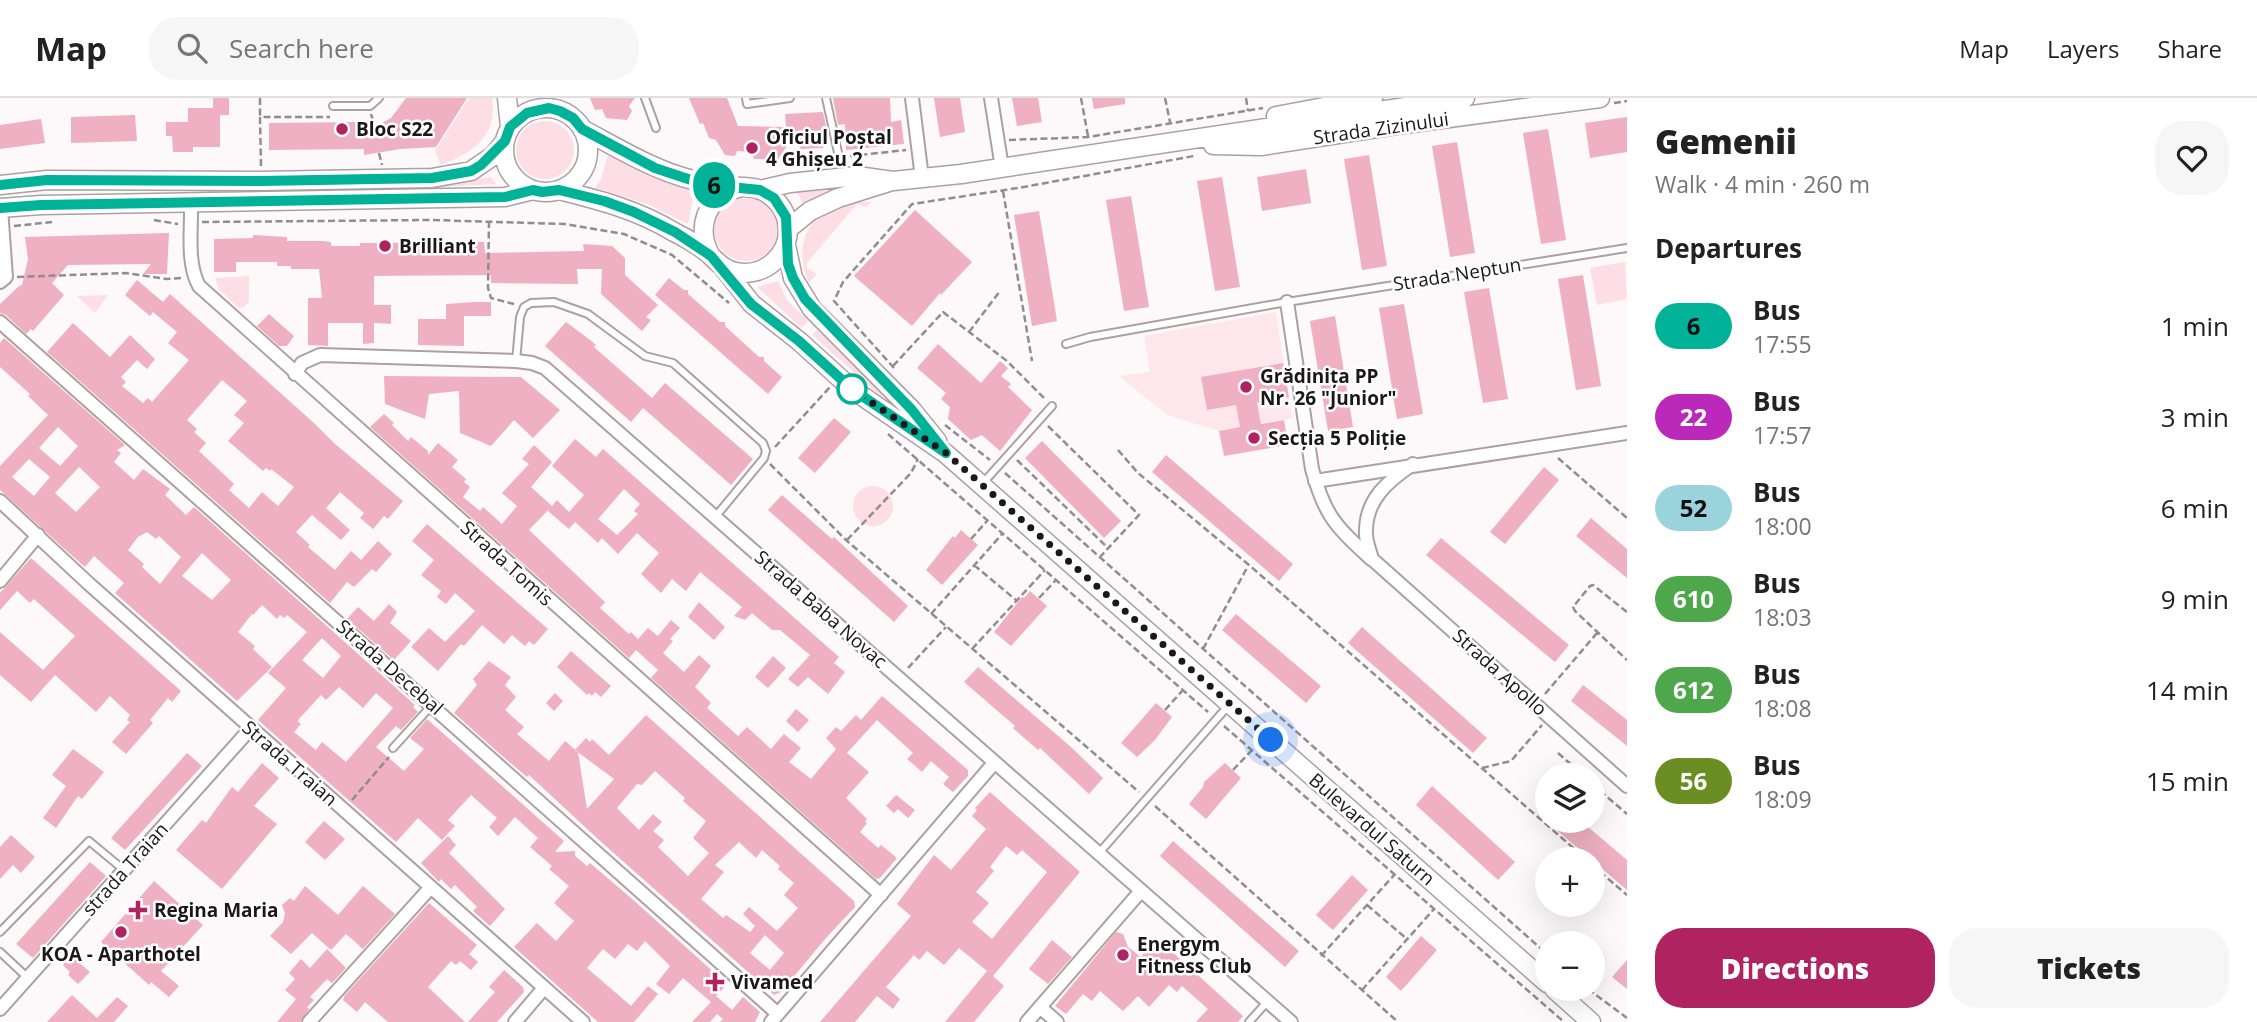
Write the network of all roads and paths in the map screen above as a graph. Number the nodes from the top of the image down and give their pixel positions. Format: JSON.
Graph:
{"nodes":[{"id":1,"x":260,"y":98,"type":"edge"},
{"id":2,"x":379,"y":98,"type":"edge"},
{"id":3,"x":507,"y":98,"type":"edge"},
{"id":4,"x":645,"y":98,"type":"edge"},
{"id":5,"x":746,"y":98,"type":"edge"},
{"id":6,"x":790,"y":98,"type":"edge"},
{"id":7,"x":826,"y":98,"type":"edge"},
{"id":8,"x":912,"y":98,"type":"edge"},
{"id":9,"x":991,"y":98,"type":"edge"},
{"id":10,"x":1081,"y":98,"type":"edge"},
{"id":11,"x":1166,"y":98,"type":"edge"},
{"id":12,"x":1245,"y":98,"type":"edge"},
{"id":13,"x":1373,"y":98,"type":"edge"},
{"id":14,"x":1465,"y":98,"type":"edge"},
{"id":15,"x":1600,"y":98,"type":"edge"},
{"id":16,"x":554,"y":104,"type":"edge"},
{"id":17,"x":333,"y":106,"type":"dead end"},
{"id":18,"x":1270,"y":107,"type":"dead end"},
{"id":19,"x":1248,"y":111,"type":"junction"},
{"id":20,"x":260,"y":117,"type":"junction"},
{"id":21,"x":330,"y":117,"type":"dead end"},
{"id":22,"x":1170,"y":124,"type":"junction"},
{"id":23,"x":656,"y":128,"type":"dead end"},
{"id":24,"x":582,"y":129,"type":"junction"},
{"id":25,"x":507,"y":134,"type":"junction"},
{"id":26,"x":1088,"y":137,"type":"junction"},
{"id":27,"x":998,"y":142,"type":"junction"},
{"id":28,"x":1161,"y":144,"type":"junction"},
{"id":29,"x":918,"y":148,"type":"junction"},
{"id":30,"x":379,"y":153,"type":"dead end"},
{"id":31,"x":839,"y":157,"type":"junction"},
{"id":32,"x":808,"y":159,"type":"dead end"},
{"id":33,"x":382,"y":165,"type":"dead end"},
{"id":34,"x":1002,"y":168,"type":"junction"},
{"id":35,"x":922,"y":178,"type":"junction"},
{"id":36,"x":892,"y":180,"type":"junction"},
{"id":37,"x":261,"y":181,"type":"junction"},
{"id":38,"x":0,"y":185,"type":"edge"},
{"id":39,"x":741,"y":187,"type":"junction"},
{"id":40,"x":533,"y":190,"type":"junction"},
{"id":41,"x":559,"y":190,"type":"junction"},
{"id":42,"x":760,"y":190,"type":"junction"},
{"id":43,"x":1003,"y":191,"type":"dead end"},
{"id":44,"x":191,"y":202,"type":"junction"},
{"id":45,"x":912,"y":204,"type":"dead end"},
{"id":46,"x":0,"y":208,"type":"edge"},
{"id":47,"x":155,"y":220,"type":"dead end"},
{"id":48,"x":489,"y":221,"type":"junction"},
{"id":49,"x":55,"y":222,"type":"dead end"},
{"id":50,"x":192,"y":223,"type":"junction"},
{"id":51,"x":2,"y":227,"type":"junction"},
{"id":52,"x":787,"y":237,"type":"junction"},
{"id":53,"x":1627,"y":248,"type":"edge"},
{"id":54,"x":716,"y":261,"type":"junction"},
{"id":55,"x":181,"y":278,"type":"dead end"},
{"id":56,"x":3,"y":279,"type":"edge"},
{"id":57,"x":1000,"y":291,"type":"dead end"},
{"id":58,"x":1287,"y":302,"type":"junction"},
{"id":59,"x":524,"y":307,"type":"junction"},
{"id":60,"x":736,"y":308,"type":"dead end"},
{"id":61,"x":0,"y":321,"type":"edge"},
{"id":62,"x":969,"y":332,"type":"junction"},
{"id":63,"x":1066,"y":344,"type":"dead end"},
{"id":64,"x":516,"y":361,"type":"junction"},
{"id":65,"x":1032,"y":361,"type":"dead end"},
{"id":66,"x":893,"y":366,"type":"junction"},
{"id":67,"x":295,"y":374,"type":"junction"},
{"id":68,"x":901,"y":376,"type":"dead end"},
{"id":69,"x":837,"y":393,"type":"dead end"},
{"id":70,"x":1052,"y":406,"type":"joint"},
{"id":71,"x":1041,"y":418,"type":"junction"},
{"id":72,"x":943,"y":422,"type":"dead end"},
{"id":73,"x":887,"y":433,"type":"dead end"},
{"id":74,"x":1627,"y":433,"type":"edge"},
{"id":75,"x":1544,"y":445,"type":"junction"},
{"id":76,"x":1118,"y":450,"type":"dead end"},
{"id":77,"x":1009,"y":452,"type":"junction"},
{"id":78,"x":946,"y":453,"type":"junction"},
{"id":79,"x":764,"y":458,"type":"junction"},
{"id":80,"x":918,"y":459,"type":"junction"},
{"id":81,"x":1413,"y":464,"type":"junction"},
{"id":82,"x":998,"y":466,"type":"junction"},
{"id":83,"x":1315,"y":481,"type":"junction"},
{"id":84,"x":981,"y":485,"type":"junction"},
{"id":85,"x":0,"y":501,"type":"edge"},
{"id":86,"x":716,"y":516,"type":"junction"},
{"id":87,"x":1627,"y":518,"type":"edge"},
{"id":88,"x":988,"y":520,"type":"junction"},
{"id":89,"x":1003,"y":533,"type":"junction"},
{"id":90,"x":38,"y":536,"type":"junction"},
{"id":91,"x":971,"y":539,"type":"dead end"},
{"id":92,"x":846,"y":540,"type":"junction"},
{"id":93,"x":1108,"y":548,"type":"junction"},
{"id":94,"x":1100,"y":557,"type":"junction"},
{"id":95,"x":1372,"y":559,"type":"junction"},
{"id":96,"x":974,"y":565,"type":"junction"},
{"id":97,"x":1249,"y":565,"type":"junction"},
{"id":98,"x":1045,"y":570,"type":"junction"},
{"id":99,"x":1056,"y":579,"type":"junction"},
{"id":100,"x":0,"y":581,"type":"edge"},
{"id":101,"x":1039,"y":598,"type":"dead end"},
{"id":102,"x":1016,"y":600,"type":"junction"},
{"id":103,"x":1627,"y":612,"type":"edge"},
{"id":104,"x":931,"y":614,"type":"junction"},
{"id":105,"x":946,"y":627,"type":"junction"},
{"id":106,"x":1597,"y":633,"type":"junction"},
{"id":107,"x":972,"y":649,"type":"junction"},
{"id":108,"x":1203,"y":649,"type":"junction"},
{"id":109,"x":1627,"y":660,"type":"edge"},
{"id":110,"x":899,"y":678,"type":"junction"},
{"id":111,"x":1183,"y":690,"type":"junction"},
{"id":112,"x":432,"y":704,"type":"junction"},
{"id":113,"x":1230,"y":704,"type":"junction"},
{"id":114,"x":1536,"y":705,"type":"junction"},
{"id":115,"x":1165,"y":710,"type":"dead end"},
{"id":116,"x":1549,"y":716,"type":"junction"},
{"id":117,"x":1217,"y":719,"type":"junction"},
{"id":118,"x":251,"y":728,"type":"junction"},
{"id":119,"x":393,"y":748,"type":"joint"},
{"id":120,"x":1252,"y":750,"type":"junction"},
{"id":121,"x":1558,"y":753,"type":"dead end"},
{"id":122,"x":994,"y":763,"type":"junction"},
{"id":123,"x":1569,"y":763,"type":"edge"},
{"id":124,"x":1482,"y":768,"type":"junction"},
{"id":125,"x":1233,"y":770,"type":"dead end"},
{"id":126,"x":1626,"y":782,"type":"edge"},
{"id":127,"x":1605,"y":795,"type":"edge"},
{"id":128,"x":1147,"y":799,"type":"junction"},
{"id":129,"x":343,"y":809,"type":"junction"},
{"id":130,"x":1627,"y":814,"type":"edge"},
{"id":131,"x":1572,"y":847,"type":"edge"},
{"id":132,"x":1098,"y":855,"type":"junction"},
{"id":133,"x":124,"y":870,"type":"junction"},
{"id":134,"x":1395,"y":874,"type":"junction"},
{"id":135,"x":1605,"y":876,"type":"edge"},
{"id":136,"x":430,"y":887,"type":"junction"},
{"id":137,"x":1140,"y":892,"type":"junction"},
{"id":138,"x":881,"y":895,"type":"junction"},
{"id":139,"x":1627,"y":895,"type":"edge"},
{"id":140,"x":1367,"y":905,"type":"junction"},
{"id":141,"x":1435,"y":908,"type":"junction"},
{"id":142,"x":0,"y":932,"type":"edge"},
{"id":143,"x":1408,"y":939,"type":"junction"},
{"id":144,"x":1535,"y":943,"type":"edge"},
{"id":145,"x":0,"y":952,"type":"edge"},
{"id":146,"x":1321,"y":956,"type":"junction"},
{"id":147,"x":1535,"y":972,"type":"edge"},
{"id":148,"x":28,"y":978,"type":"junction"},
{"id":149,"x":544,"y":989,"type":"junction"},
{"id":150,"x":1362,"y":990,"type":"junction"},
{"id":151,"x":1567,"y":1001,"type":"edge"},
{"id":152,"x":1604,"y":1001,"type":"edge"},
{"id":153,"x":1267,"y":1002,"type":"junction"},
{"id":154,"x":1041,"y":1007,"type":"junction"},
{"id":155,"x":0,"y":1010,"type":"edge"},
{"id":156,"x":775,"y":1018,"type":"edge"},
{"id":157,"x":1627,"y":1018,"type":"edge"},
{"id":158,"x":309,"y":1022,"type":"edge"},
{"id":159,"x":515,"y":1022,"type":"edge"},
{"id":160,"x":583,"y":1022,"type":"edge"},
{"id":161,"x":1027,"y":1022,"type":"edge"},
{"id":162,"x":1057,"y":1022,"type":"edge"},
{"id":163,"x":1249,"y":1022,"type":"edge"},
{"id":164,"x":1291,"y":1022,"type":"edge"},
{"id":165,"x":1398,"y":1022,"type":"edge"},
{"id":166,"x":1564,"y":1022,"type":"edge"},
{"id":167,"x":1591,"y":1022,"type":"edge"}],
"edges":[{"from":1,"to":20,"type":"path"},
{"from":2,"to":17,"type":"lane"},
{"from":3,"to":25,"type":"main road"},
{"from":4,"to":23,"type":"lane"},
{"from":5,"to":6,"type":"lane"},
{"from":7,"to":31,"type":"lane"},
{"from":8,"to":29,"type":"street"},
{"from":9,"to":27,"type":"street"},
{"from":10,"to":26,"type":"path"},
{"from":11,"to":22,"type":"path"},
{"from":12,"to":19,"type":"path"},
{"from":13,"to":28,"type":"main road","name":"Strada Zizinului"},
{"from":14,"to":28,"type":"main road","name":"Strada Zizinului"},
{"from":15,"to":28,"type":"main road","name":"Strada Zizinului"},
{"from":16,"to":24,"type":"main road"},
{"from":16,"to":25,"type":"main road"},
{"from":18,"to":19,"type":"path"},
{"from":19,"to":22,"type":"path"},
{"from":20,"to":21,"type":"path"},
{"from":20,"to":37,"type":"path"},
{"from":22,"to":26,"type":"path"},
{"from":24,"to":39,"type":"main road"},
{"from":24,"to":41,"type":"main road"},
{"from":25,"to":37,"type":"main road"},
{"from":25,"to":40,"type":"main road"},
{"from":26,"to":27,"type":"path"},
{"from":27,"to":34,"type":"street"},
{"from":28,"to":34,"type":"main road","name":"Strada Zizinului"},
{"from":29,"to":31,"type":"path"},
{"from":29,"to":35,"type":"street"},
{"from":30,"to":33,"type":"path"},
{"from":31,"to":32,"type":"path"},
{"from":34,"to":35,"type":"main road","name":"Strada Zizinului"},
{"from":35,"to":36,"type":"main road","name":"Strada Zizinului"},
{"from":36,"to":42,"type":"main road","name":"Strada Zizinului"},
{"from":36,"to":52,"type":"main road","name":"Strada Zizinului"},
{"from":37,"to":38,"type":"main road"},
{"from":39,"to":42,"type":"main road"},
{"from":39,"to":54,"type":"main road"},
{"from":40,"to":41,"type":"main road"},
{"from":40,"to":44,"type":"main road"},
{"from":41,"to":54,"type":"main road"},
{"from":42,"to":52,"type":"main road"},
{"from":43,"to":65,"type":"path"},
{"from":44,"to":46,"type":"main road"},
{"from":44,"to":50,"type":"street","name":"Strada Tomis"},
{"from":45,"to":66,"type":"path"},
{"from":46,"to":51,"type":"street"},
{"from":47,"to":50,"type":"path"},
{"from":48,"to":50,"type":"path"},
{"from":48,"to":59,"type":"path"},
{"from":48,"to":60,"type":"path"},
{"from":49,"to":51,"type":"path"},
{"from":50,"to":67,"type":"street","name":"Strada Tomis"},
{"from":51,"to":56,"type":"street"},
{"from":52,"to":54,"type":"main road"},
{"from":52,"to":78,"type":"main road","name":"Bulevardul Saturn"},
{"from":53,"to":58,"type":"lane","name":"Strada Neptun"},
{"from":54,"to":78,"type":"main road","name":"Bulevardul Saturn"},
{"from":55,"to":56,"type":"path"},
{"from":57,"to":62,"type":"path"},
{"from":58,"to":63,"type":"lane","name":"Strada Neptun"},
{"from":58,"to":83,"type":"street"},
{"from":59,"to":64,"type":"lane"},
{"from":59,"to":79,"type":"lane"},
{"from":61,"to":112,"type":"street","name":"Strada Decebal"},
{"from":62,"to":66,"type":"path"},
{"from":62,"to":70,"type":"path"},
{"from":64,"to":67,"type":"street","name":"Strada Baba Novac"},
{"from":64,"to":86,"type":"street","name":"Strada Baba Novac"},
{"from":66,"to":68,"type":"path"},
{"from":67,"to":138,"type":"street","name":"Strada Tomis"},
{"from":69,"to":79,"type":"path"},
{"from":70,"to":71,"type":"lane"},
{"from":71,"to":77,"type":"lane"},
{"from":71,"to":93,"type":"path"},
{"from":72,"to":82,"type":"path"},
{"from":73,"to":80,"type":"path"},
{"from":74,"to":75,"type":"street"},
{"from":75,"to":81,"type":"street"},
{"from":75,"to":87,"type":"path"},
{"from":76,"to":97,"type":"path"},
{"from":77,"to":82,"type":"lane"},
{"from":77,"to":93,"type":"path"},
{"from":78,"to":84,"type":"main road","name":"Bulevardul Saturn"},
{"from":79,"to":86,"type":"lane"},
{"from":79,"to":92,"type":"path"},
{"from":80,"to":88,"type":"path"},
{"from":80,"to":92,"type":"path"},
{"from":81,"to":83,"type":"street"},
{"from":81,"to":95,"type":"street"},
{"from":82,"to":84,"type":"lane"},
{"from":82,"to":94,"type":"path"},
{"from":83,"to":95,"type":"street","name":"Strada Apollo"},
{"from":84,"to":113,"type":"main road","name":"Bulevardul Saturn"},
{"from":85,"to":90,"type":"street","name":"Strada Traian"},
{"from":86,"to":110,"type":"street","name":"Strada Baba Novac"},
{"from":88,"to":89,"type":"path"},
{"from":88,"to":91,"type":"path"},
{"from":89,"to":96,"type":"path"},
{"from":89,"to":98,"type":"path"},
{"from":90,"to":100,"type":"street"},
{"from":90,"to":118,"type":"street","name":"Strada Traian"},
{"from":92,"to":104,"type":"path"},
{"from":93,"to":94,"type":"path"},
{"from":94,"to":108,"type":"path"},
{"from":95,"to":114,"type":"street","name":"Strada Apollo"},
{"from":96,"to":102,"type":"path"},
{"from":96,"to":104,"type":"path"},
{"from":97,"to":108,"type":"path"},
{"from":97,"to":124,"type":"path"},
{"from":98,"to":99,"type":"path"},
{"from":98,"to":102,"type":"path"},
{"from":99,"to":101,"type":"path"},
{"from":99,"to":111,"type":"path"},
{"from":102,"to":107,"type":"path"},
{"from":103,"to":106,"type":"path"},
{"from":104,"to":105,"type":"path"},
{"from":105,"to":107,"type":"path"},
{"from":105,"to":110,"type":"path"},
{"from":106,"to":109,"type":"path"},
{"from":106,"to":114,"type":"path"},
{"from":107,"to":128,"type":"path"},
{"from":108,"to":144,"type":"path"},
{"from":110,"to":122,"type":"street","name":"Strada Baba Novac"},
{"from":111,"to":115,"type":"path"},
{"from":111,"to":117,"type":"path"},
{"from":112,"to":119,"type":"lane"},
{"from":112,"to":156,"type":"street","name":"Strada Decebal"},
{"from":113,"to":117,"type":"lane"},
{"from":113,"to":147,"type":"main road","name":"Bulevardul Saturn"},
{"from":114,"to":116,"type":"street","name":"Strada Apollo"},
{"from":116,"to":124,"type":"path"},
{"from":116,"to":126,"type":"street","name":"Strada Apollo"},
{"from":117,"to":120,"type":"path"},
{"from":117,"to":128,"type":"lane"},
{"from":118,"to":129,"type":"street","name":"Strada Traian"},
{"from":118,"to":133,"type":"street","name":"strada Traian"},
{"from":119,"to":129,"type":"path"},
{"from":120,"to":125,"type":"path"},
{"from":120,"to":134,"type":"path"},
{"from":121,"to":123,"type":"path"},
{"from":122,"to":132,"type":"street","name":"Strada Baba Novac"},
{"from":122,"to":138,"type":"street"},
{"from":124,"to":131,"type":"path"},
{"from":127,"to":130,"type":"path"},
{"from":128,"to":132,"type":"lane"},
{"from":128,"to":146,"type":"path"},
{"from":129,"to":136,"type":"street","name":"Strada Traian"},
{"from":132,"to":137,"type":"street","name":"Strada Baba Novac"},
{"from":133,"to":142,"type":"lane"},
{"from":133,"to":148,"type":"street","name":"strada Traian"},
{"from":134,"to":140,"type":"path"},
{"from":134,"to":141,"type":"path"},
{"from":135,"to":139,"type":"path"},
{"from":136,"to":149,"type":"street","name":"Strada Traian"},
{"from":136,"to":158,"type":"street"},
{"from":137,"to":153,"type":"street","name":"Strada Baba Novac"},
{"from":137,"to":154,"type":"street"},
{"from":138,"to":156,"type":"street"},
{"from":140,"to":143,"type":"path"},
{"from":140,"to":146,"type":"path"},
{"from":141,"to":143,"type":"path"},
{"from":141,"to":166,"type":"path"},
{"from":143,"to":150,"type":"path"},
{"from":145,"to":148,"type":"lane"},
{"from":146,"to":150,"type":"path"},
{"from":148,"to":155,"type":"street","name":"strada Traian"},
{"from":149,"to":159,"type":"street"},
{"from":149,"to":160,"type":"street","name":"Strada Traian"},
{"from":150,"to":165,"type":"path"},
{"from":151,"to":167,"type":"main road"},
{"from":152,"to":157,"type":"path"},
{"from":153,"to":163,"type":"lane"},
{"from":153,"to":164,"type":"street","name":"Strada Baba Novac"},
{"from":154,"to":161,"type":"street"},
{"from":154,"to":162,"type":"street"}]}
